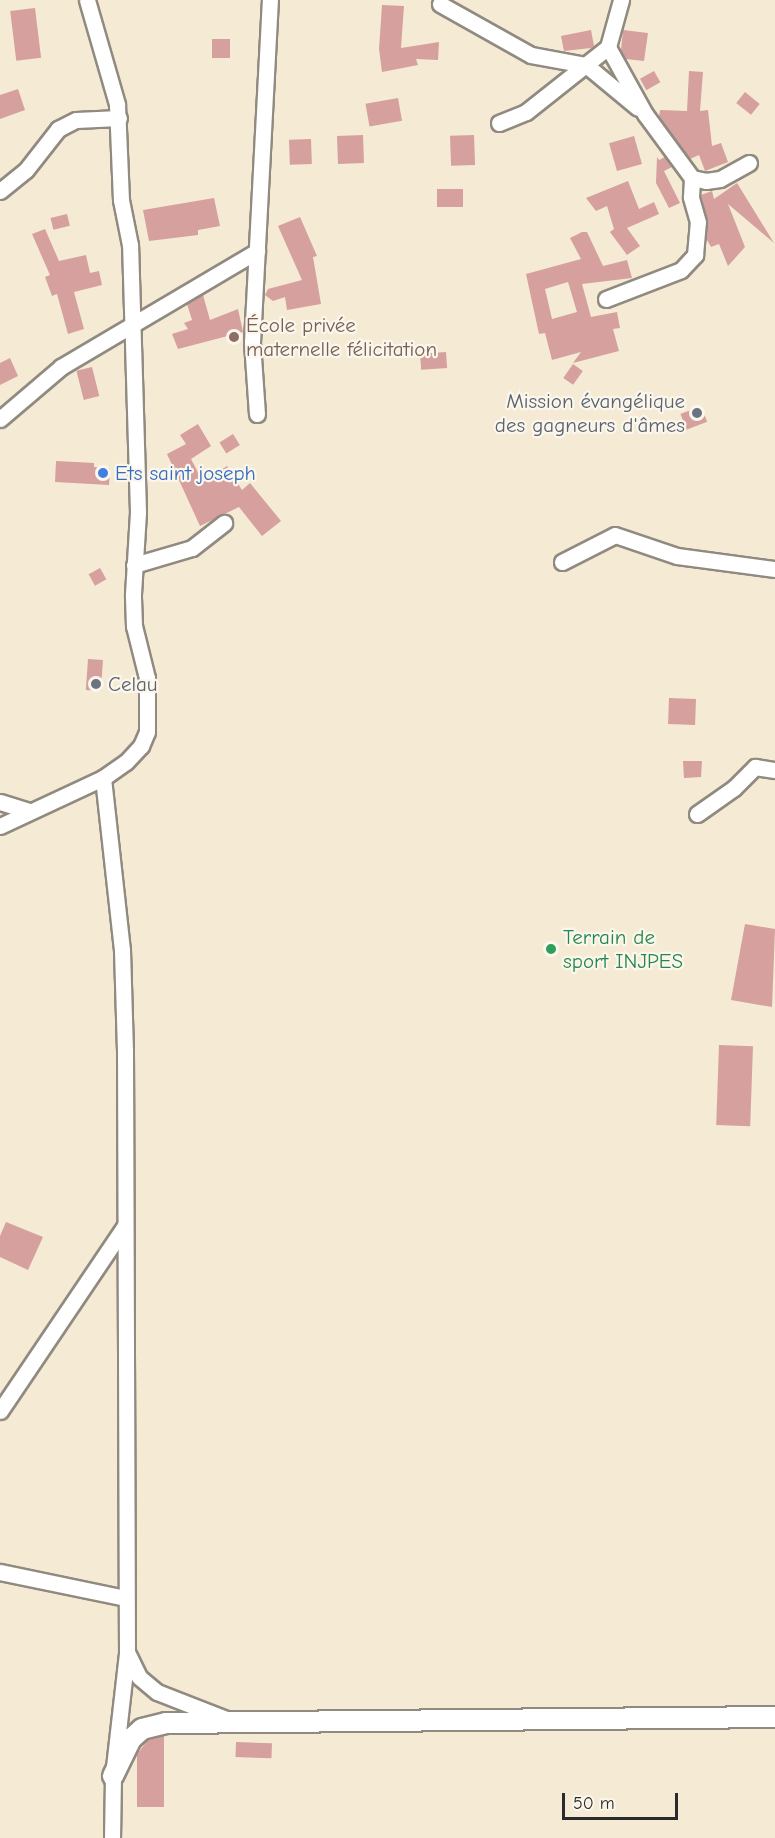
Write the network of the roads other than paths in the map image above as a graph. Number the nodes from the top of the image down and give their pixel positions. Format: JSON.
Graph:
{"nodes":[{"id":1,"x":87,"y":0,"type":"edge"},
{"id":2,"x":270,"y":0,"type":"edge"},
{"id":3,"x":621,"y":0,"type":"edge"},
{"id":4,"x":440,"y":4,"type":"dead end"},
{"id":5,"x":608,"y":47,"type":"junction"},
{"id":6,"x":586,"y":65,"type":"junction"},
{"id":7,"x":645,"y":114,"type":"junction"},
{"id":8,"x":118,"y":118,"type":"junction"},
{"id":9,"x":499,"y":123,"type":"dead end"},
{"id":10,"x":748,"y":163,"type":"dead end"},
{"id":11,"x":692,"y":177,"type":"junction"},
{"id":12,"x":0,"y":191,"type":"edge"},
{"id":13,"x":257,"y":251,"type":"junction"},
{"id":14,"x":606,"y":299,"type":"dead end"},
{"id":15,"x":132,"y":328,"type":"junction"},
{"id":16,"x":257,"y":414,"type":"dead end"},
{"id":17,"x":0,"y":419,"type":"edge"},
{"id":18,"x":224,"y":523,"type":"dead end"},
{"id":19,"x":562,"y":562,"type":"dead end"},
{"id":20,"x":134,"y":566,"type":"junction"},
{"id":21,"x":775,"y":569,"type":"edge"},
{"id":22,"x":775,"y":770,"type":"edge"},
{"id":23,"x":103,"y":778,"type":"junction"},
{"id":24,"x":0,"y":802,"type":"edge"},
{"id":25,"x":30,"y":811,"type":"junction"},
{"id":26,"x":697,"y":814,"type":"dead end"},
{"id":27,"x":0,"y":826,"type":"edge"},
{"id":28,"x":124,"y":1227,"type":"junction"},
{"id":29,"x":0,"y":1411,"type":"edge"},
{"id":30,"x":0,"y":1572,"type":"edge"},
{"id":31,"x":125,"y":1598,"type":"junction"},
{"id":32,"x":127,"y":1653,"type":"junction"},
{"id":33,"x":775,"y":1717,"type":"edge"},
{"id":34,"x":246,"y":1725,"type":"junction"},
{"id":35,"x":113,"y":1776,"type":"junction"},
{"id":36,"x":112,"y":1838,"type":"edge"}],
"edges":[{"from":1,"to":8,"type":"street"},
{"from":2,"to":13,"type":"street"},
{"from":3,"to":5,"type":"street"},
{"from":4,"to":6,"type":"street"},
{"from":5,"to":6,"type":"street"},
{"from":5,"to":7,"type":"street"},
{"from":6,"to":7,"type":"street"},
{"from":6,"to":9,"type":"street"},
{"from":7,"to":11,"type":"street"},
{"from":8,"to":12,"type":"street"},
{"from":8,"to":15,"type":"street"},
{"from":10,"to":11,"type":"street"},
{"from":11,"to":14,"type":"street"},
{"from":13,"to":15,"type":"street"},
{"from":13,"to":16,"type":"street"},
{"from":15,"to":17,"type":"street"},
{"from":15,"to":20,"type":"street"},
{"from":18,"to":20,"type":"street"},
{"from":19,"to":21,"type":"street"},
{"from":20,"to":23,"type":"street"},
{"from":22,"to":26,"type":"street"},
{"from":23,"to":25,"type":"street"},
{"from":23,"to":28,"type":"street"},
{"from":24,"to":25,"type":"street"},
{"from":25,"to":27,"type":"street"},
{"from":28,"to":29,"type":"street"},
{"from":28,"to":31,"type":"street"},
{"from":30,"to":31,"type":"street"},
{"from":31,"to":32,"type":"street"},
{"from":32,"to":34,"type":"street"},
{"from":32,"to":35,"type":"street"},
{"from":33,"to":34,"type":"street"},
{"from":34,"to":35,"type":"street"},
{"from":35,"to":36,"type":"street"}]}
